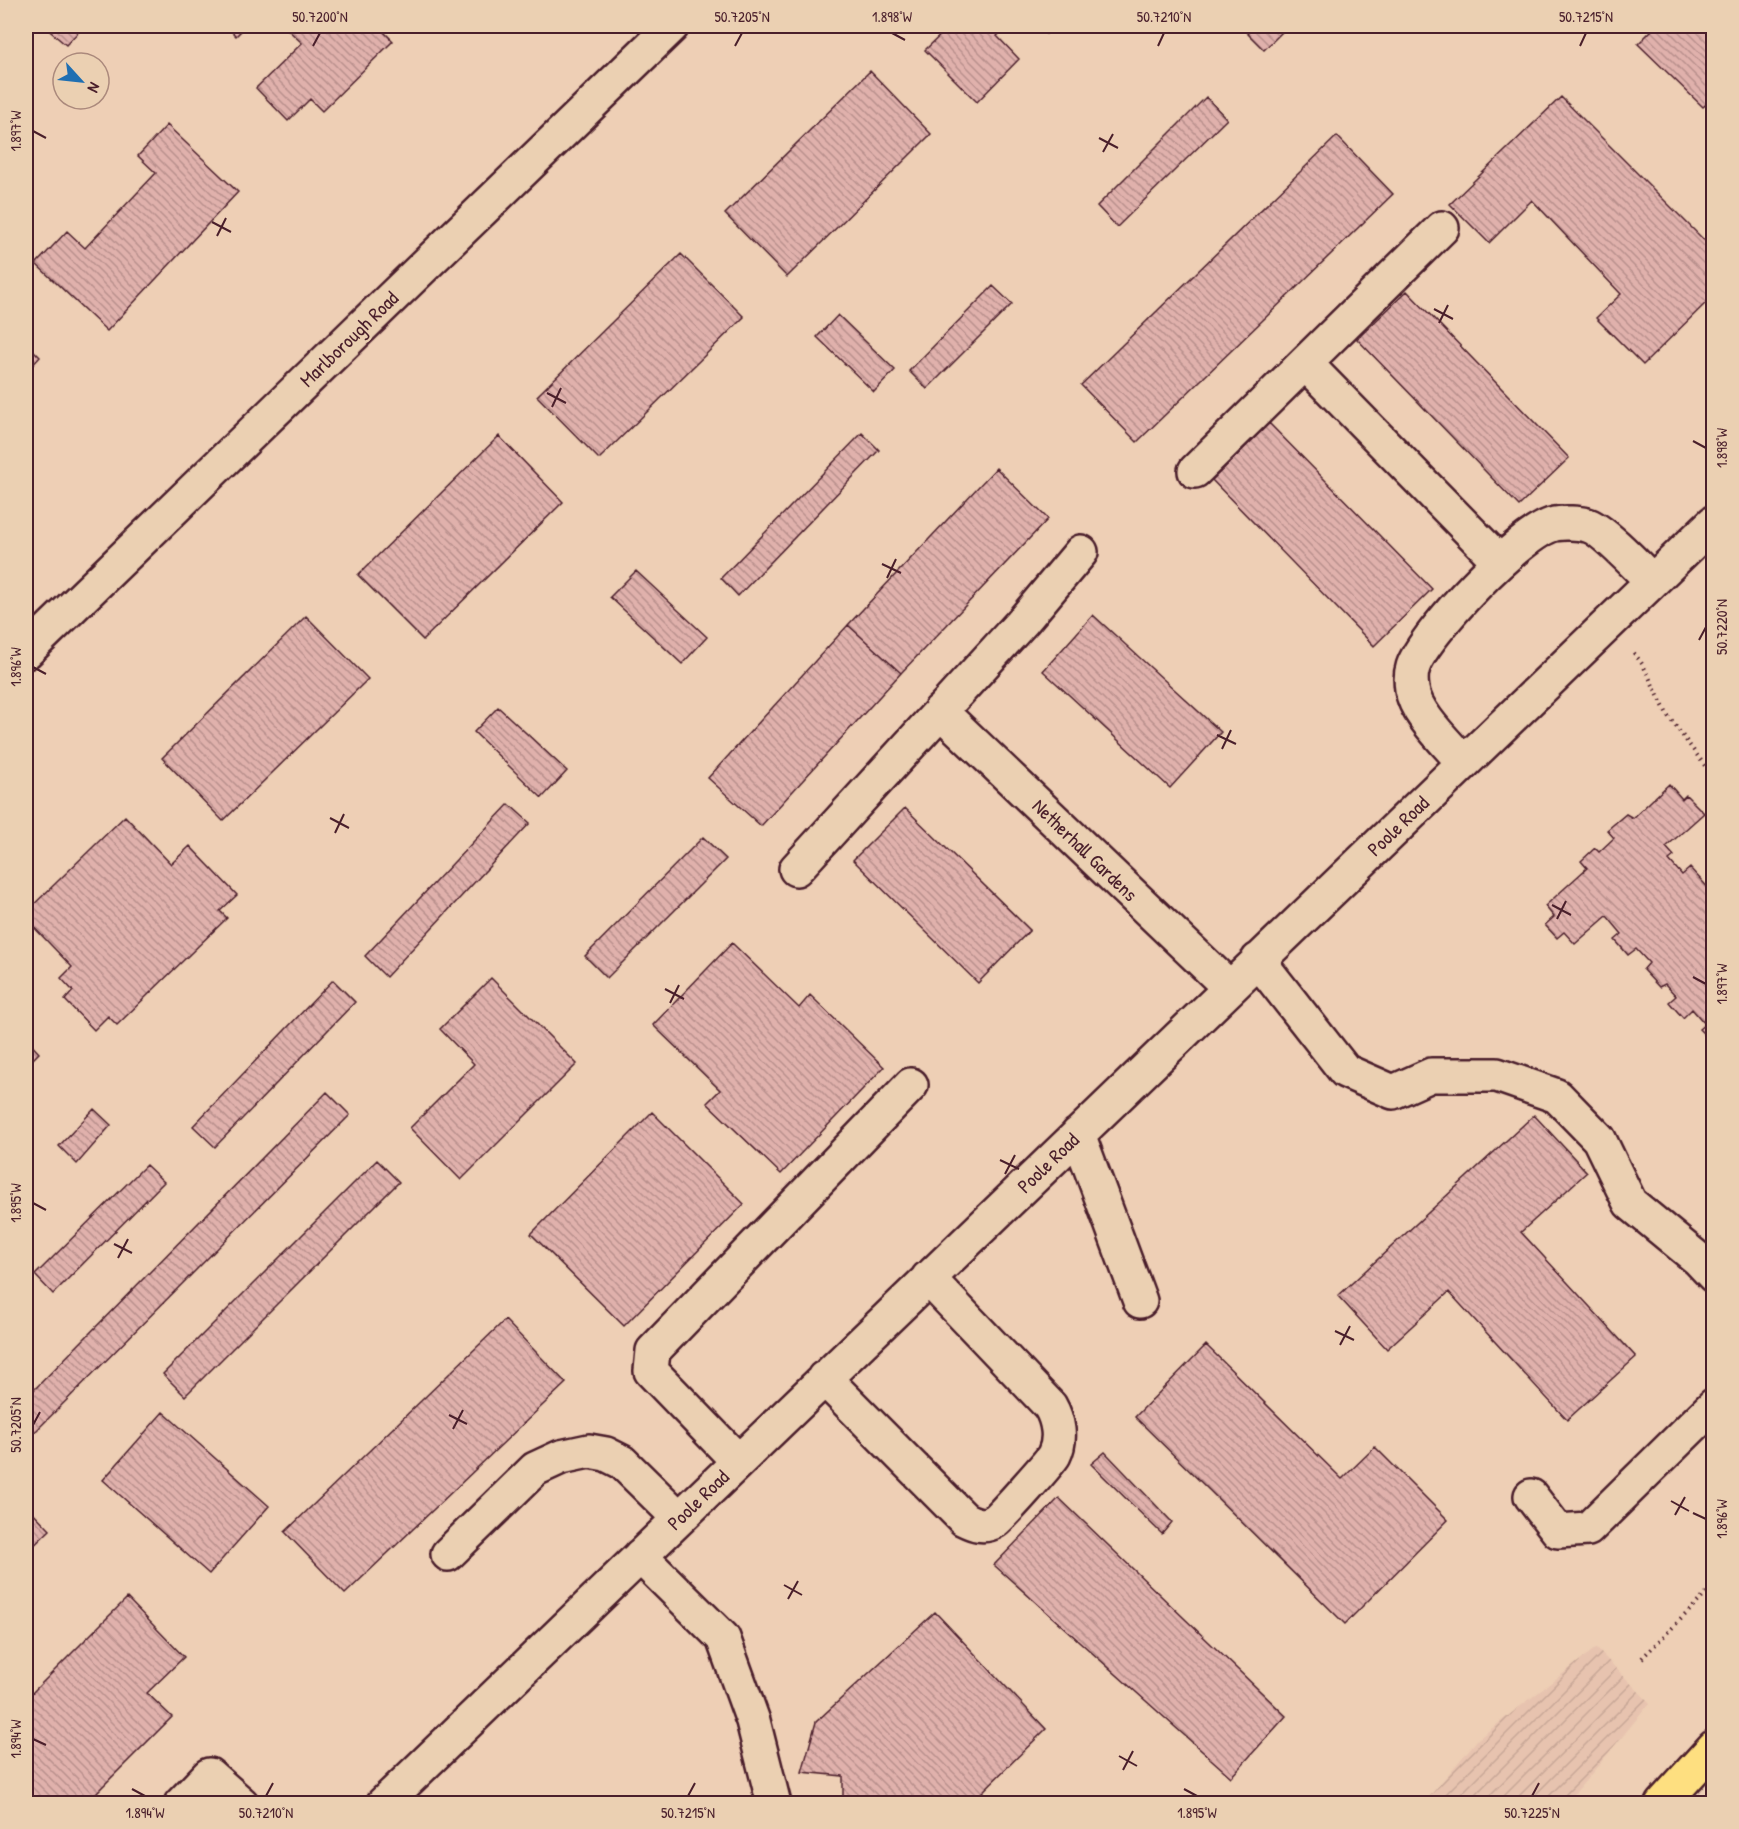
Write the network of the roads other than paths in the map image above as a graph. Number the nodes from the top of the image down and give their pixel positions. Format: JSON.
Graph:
{"nodes":[{"id":1,"x":672,"y":26,"type":"edge"},
{"id":2,"x":1442,"y":228,"type":"dead end"},
{"id":3,"x":1305,"y":363,"type":"junction"},
{"id":4,"x":1195,"y":471,"type":"dead end"},
{"id":5,"x":1713,"y":522,"type":"edge"},
{"id":6,"x":1081,"y":552,"type":"dead end"},
{"id":7,"x":1499,"y":561,"type":"junction"},
{"id":8,"x":1652,"y":581,"type":"junction"},
{"id":9,"x":26,"y":652,"type":"edge"},
{"id":10,"x":940,"y":711,"type":"junction"},
{"id":11,"x":1464,"y":763,"type":"junction"},
{"id":12,"x":796,"y":869,"type":"dead end"},
{"id":13,"x":1258,"y":960,"type":"junction"},
{"id":14,"x":1230,"y":988,"type":"junction"},
{"id":15,"x":911,"y":1085,"type":"dead end"},
{"id":16,"x":1078,"y":1134,"type":"junction"},
{"id":17,"x":1713,"y":1276,"type":"edge"},
{"id":18,"x":928,"y":1278,"type":"junction"},
{"id":19,"x":1140,"y":1300,"type":"dead end"},
{"id":20,"x":824,"y":1378,"type":"junction"},
{"id":21,"x":1713,"y":1405,"type":"edge"},
{"id":22,"x":738,"y":1461,"type":"junction"},
{"id":23,"x":1531,"y":1496,"type":"dead end"},
{"id":24,"x":679,"y":1518,"type":"junction"},
{"id":25,"x":448,"y":1554,"type":"dead end"},
{"id":26,"x":640,"y":1556,"type":"junction"},
{"id":27,"x":1713,"y":1747,"type":"edge"},
{"id":28,"x":181,"y":1803,"type":"edge"},
{"id":29,"x":242,"y":1803,"type":"edge"},
{"id":30,"x":383,"y":1803,"type":"edge"},
{"id":31,"x":774,"y":1803,"type":"edge"},
{"id":32,"x":1662,"y":1803,"type":"edge"}],
"edges":[{"from":1,"to":9,"type":"street","name":"Marlborough Road"},
{"from":2,"to":3,"type":"street"},
{"from":3,"to":4,"type":"street"},
{"from":3,"to":7,"type":"street"},
{"from":5,"to":8,"type":"street","name":"Poole Road"},
{"from":6,"to":10,"type":"street"},
{"from":7,"to":8,"type":"street"},
{"from":7,"to":11,"type":"street"},
{"from":8,"to":11,"type":"street","name":"Poole Road"},
{"from":10,"to":12,"type":"street"},
{"from":10,"to":14,"type":"street","name":"Netherhall Gardens"},
{"from":11,"to":13,"type":"street","name":"Poole Road"},
{"from":13,"to":14,"type":"street","name":"Poole Road"},
{"from":13,"to":17,"type":"street"},
{"from":14,"to":16,"type":"street","name":"Poole Road"},
{"from":15,"to":22,"type":"street"},
{"from":16,"to":18,"type":"street","name":"Poole Road"},
{"from":16,"to":19,"type":"street"},
{"from":18,"to":20,"type":"street","name":"Poole Road"},
{"from":18,"to":20,"type":"street"},
{"from":20,"to":22,"type":"street","name":"Poole Road"},
{"from":21,"to":23,"type":"street"},
{"from":22,"to":24,"type":"street","name":"Poole Road"},
{"from":24,"to":25,"type":"street"},
{"from":24,"to":26,"type":"street","name":"Poole Road"},
{"from":26,"to":30,"type":"street","name":"Poole Road"},
{"from":26,"to":31,"type":"street"},
{"from":27,"to":32,"type":"highway"},
{"from":28,"to":29,"type":"street"}]}
